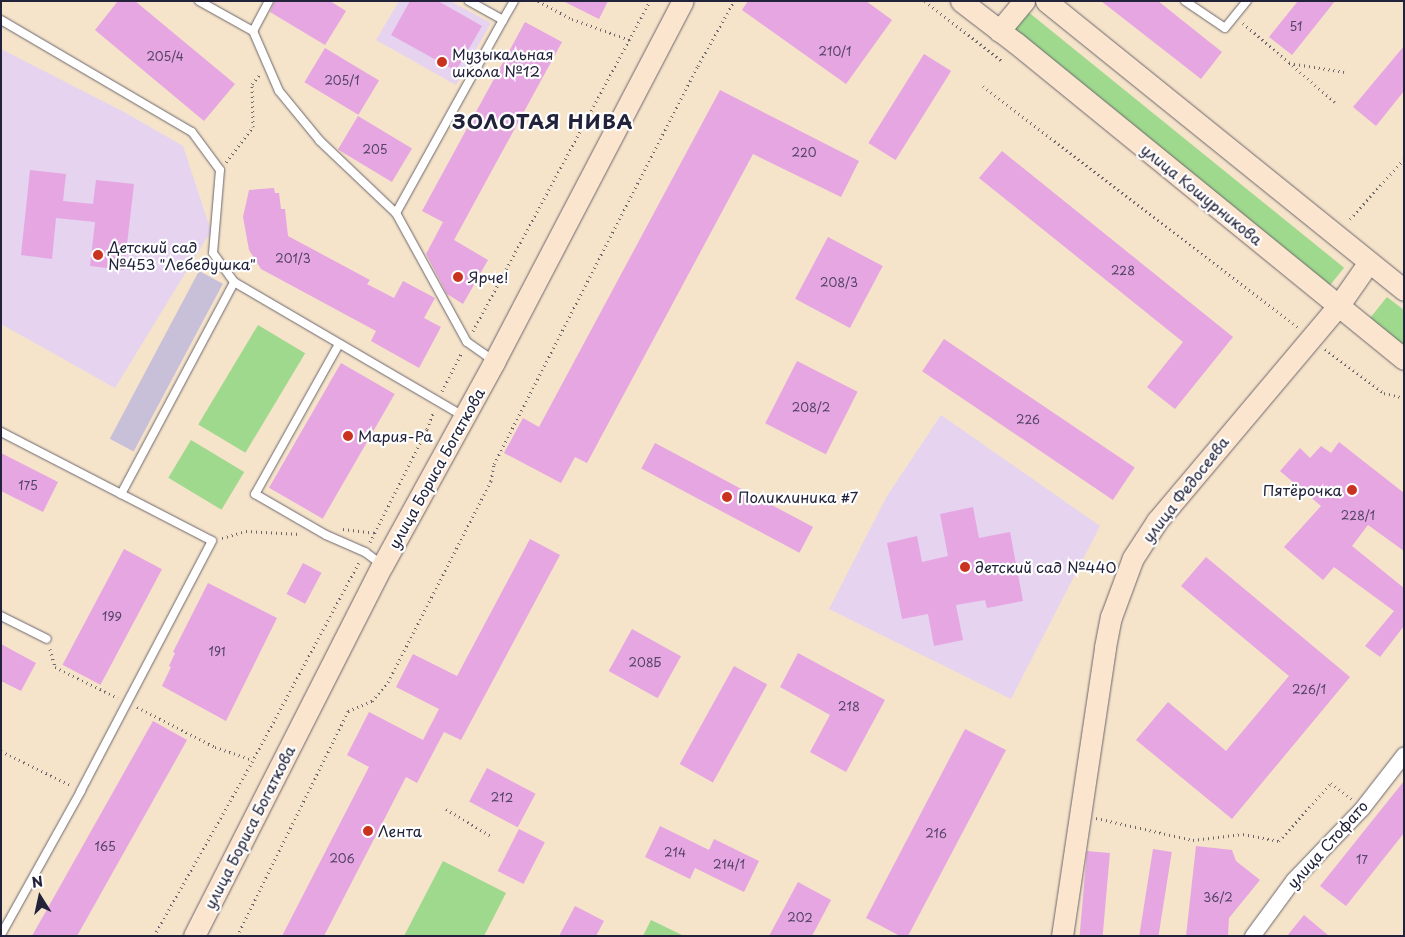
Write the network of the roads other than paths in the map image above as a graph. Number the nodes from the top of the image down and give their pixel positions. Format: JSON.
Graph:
{"nodes":[{"id":1,"x":199,"y":1,"type":"edge"},
{"id":2,"x":269,"y":1,"type":"edge"},
{"id":3,"x":469,"y":1,"type":"edge"},
{"id":4,"x":514,"y":1,"type":"edge"},
{"id":5,"x":961,"y":1,"type":"edge"},
{"id":6,"x":1024,"y":1,"type":"edge"},
{"id":7,"x":1046,"y":1,"type":"edge"},
{"id":8,"x":1185,"y":1,"type":"edge"},
{"id":9,"x":1247,"y":1,"type":"edge"},
{"id":10,"x":682,"y":2,"type":"edge"},
{"id":11,"x":1,"y":20,"type":"edge"},
{"id":12,"x":503,"y":20,"type":"junction"},
{"id":13,"x":253,"y":31,"type":"junction"},
{"id":14,"x":1000,"y":31,"type":"junction"},
{"id":15,"x":396,"y":213,"type":"junction"},
{"id":16,"x":1369,"y":262,"type":"junction"},
{"id":17,"x":234,"y":282,"type":"junction"},
{"id":18,"x":1404,"y":290,"type":"edge"},
{"id":19,"x":1338,"y":305,"type":"junction"},
{"id":20,"x":339,"y":344,"type":"junction"},
{"id":21,"x":1404,"y":359,"type":"edge"},
{"id":22,"x":494,"y":362,"type":"junction"},
{"id":23,"x":463,"y":416,"type":"junction"},
{"id":24,"x":1,"y":432,"type":"edge"},
{"id":25,"x":121,"y":494,"type":"junction"},
{"id":26,"x":382,"y":566,"type":"junction"},
{"id":27,"x":1,"y":616,"type":"edge"},
{"id":28,"x":47,"y":639,"type":"road end"},
{"id":29,"x":1404,"y":754,"type":"edge"},
{"id":30,"x":1,"y":935,"type":"edge"},
{"id":31,"x":194,"y":936,"type":"edge"},
{"id":32,"x":1062,"y":936,"type":"edge"},
{"id":33,"x":1252,"y":936,"type":"edge"}],
"edges":[{"from":1,"to":13,"type":"lane"},
{"from":2,"to":13,"type":"lane"},
{"from":3,"to":12,"type":"lane"},
{"from":4,"to":12,"type":"lane"},
{"from":5,"to":14,"type":"main road","name":"улица Кошурникова"},
{"from":6,"to":14,"type":"main road"},
{"from":7,"to":16,"type":"main road"},
{"from":8,"to":9,"type":"lane"},
{"from":10,"to":22,"type":"main road","name":"улица Бориса Богаткова"},
{"from":11,"to":17,"type":"lane"},
{"from":12,"to":15,"type":"lane"},
{"from":13,"to":15,"type":"lane"},
{"from":14,"to":19,"type":"main road","name":"улица Кошурникова"},
{"from":15,"to":22,"type":"lane"},
{"from":16,"to":18,"type":"main road"},
{"from":16,"to":19,"type":"main road","name":"улица Федосеева"},
{"from":17,"to":20,"type":"lane"},
{"from":17,"to":25,"type":"lane"},
{"from":19,"to":21,"type":"main road","name":"улица Кошурникова"},
{"from":19,"to":32,"type":"main road","name":"улица Федосеева"},
{"from":20,"to":23,"type":"lane"},
{"from":20,"to":26,"type":"lane"},
{"from":22,"to":23,"type":"main road","name":"улица Бориса Богаткова"},
{"from":23,"to":26,"type":"main road","name":"улица Бориса Богаткова"},
{"from":24,"to":25,"type":"lane"},
{"from":25,"to":30,"type":"lane"},
{"from":26,"to":31,"type":"main road","name":"улица Бориса Богаткова"},
{"from":27,"to":28,"type":"lane"},
{"from":29,"to":33,"type":"street","name":"улица Стофато"}]}
